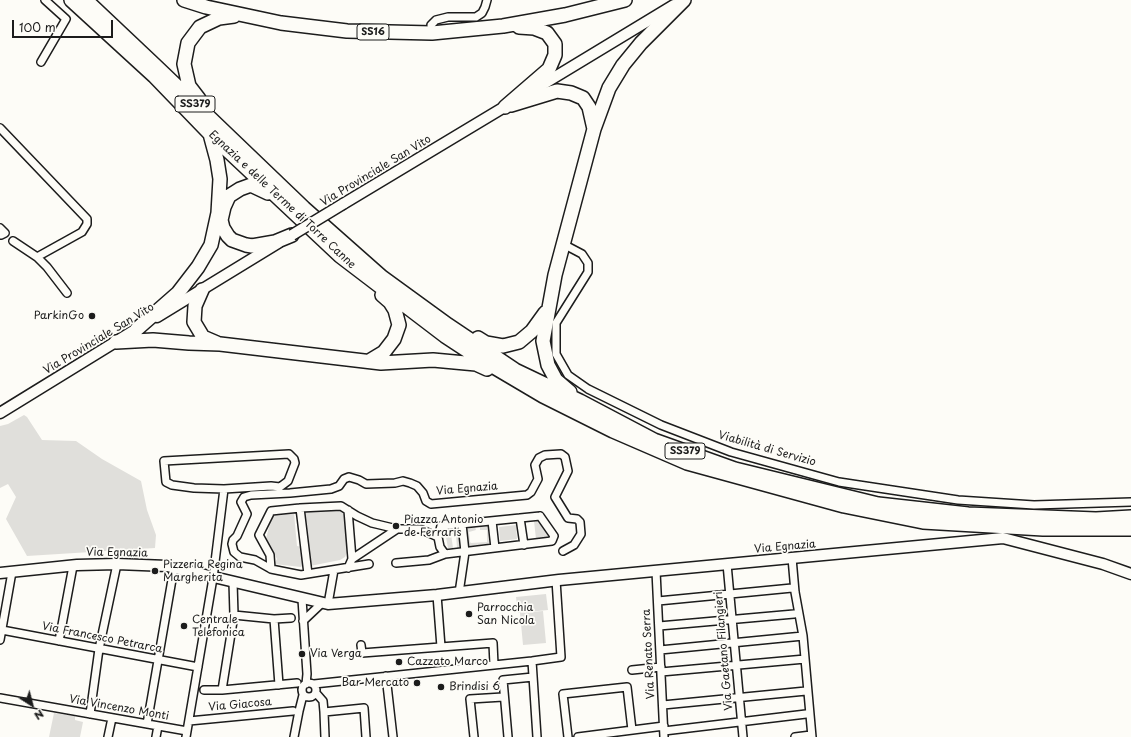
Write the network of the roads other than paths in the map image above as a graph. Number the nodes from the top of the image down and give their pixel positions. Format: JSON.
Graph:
{"nodes":[{"id":1,"x":45,"y":0,"type":"edge"},
{"id":2,"x":71,"y":0,"type":"edge"},
{"id":3,"x":86,"y":0,"type":"edge"},
{"id":4,"x":487,"y":0,"type":"edge"},
{"id":5,"x":625,"y":0,"type":"edge"},
{"id":6,"x":683,"y":0,"type":"edge"},
{"id":7,"x":189,"y":2,"type":"edge"},
{"id":8,"x":244,"y":16,"type":"junction"},
{"id":9,"x":504,"y":26,"type":"junction"},
{"id":10,"x":200,"y":27,"type":"junction"},
{"id":11,"x":432,"y":33,"type":"junction"},
{"id":12,"x":41,"y":62,"type":"dead end"},
{"id":13,"x":505,"y":107,"type":"junction"},
{"id":14,"x":0,"y":128,"type":"edge"},
{"id":15,"x":594,"y":129,"type":"junction"},
{"id":16,"x":210,"y":134,"type":"junction"},
{"id":17,"x":263,"y":169,"type":"junction"},
{"id":18,"x":294,"y":213,"type":"junction"},
{"id":19,"x":0,"y":228,"type":"edge"},
{"id":20,"x":0,"y":234,"type":"edge"},
{"id":21,"x":292,"y":235,"type":"junction"},
{"id":22,"x":13,"y":240,"type":"dead end"},
{"id":23,"x":563,"y":244,"type":"junction"},
{"id":24,"x":340,"y":256,"type":"junction"},
{"id":25,"x":37,"y":257,"type":"junction"},
{"id":26,"x":202,"y":290,"type":"junction"},
{"id":27,"x":67,"y":293,"type":"dead end"},
{"id":28,"x":416,"y":302,"type":"junction"},
{"id":29,"x":548,"y":308,"type":"junction"},
{"id":30,"x":138,"y":329,"type":"junction"},
{"id":31,"x":116,"y":342,"type":"junction"},
{"id":32,"x":220,"y":344,"type":"junction"},
{"id":33,"x":370,"y":361,"type":"junction"},
{"id":34,"x":543,"y":396,"type":"junction"},
{"id":35,"x":580,"y":401,"type":"junction"},
{"id":36,"x":0,"y":413,"type":"edge"},
{"id":37,"x":224,"y":489,"type":"junction"},
{"id":38,"x":1131,"y":502,"type":"edge"},
{"id":39,"x":300,"y":508,"type":"junction"},
{"id":40,"x":348,"y":510,"type":"junction"},
{"id":41,"x":520,"y":518,"type":"junction"},
{"id":42,"x":1131,"y":518,"type":"edge"},
{"id":43,"x":492,"y":521,"type":"junction"},
{"id":44,"x":462,"y":524,"type":"junction"},
{"id":45,"x":397,"y":529,"type":"junction"},
{"id":46,"x":1131,"y":529,"type":"edge"},
{"id":47,"x":438,"y":537,"type":"junction"},
{"id":48,"x":524,"y":545,"type":"junction"},
{"id":49,"x":495,"y":548,"type":"junction"},
{"id":50,"x":563,"y":551,"type":"dead end"},
{"id":51,"x":465,"y":552,"type":"junction"},
{"id":52,"x":445,"y":554,"type":"junction"},
{"id":53,"x":792,"y":558,"type":"junction"},
{"id":54,"x":352,"y":559,"type":"junction"},
{"id":55,"x":396,"y":563,"type":"dead end"},
{"id":56,"x":116,"y":564,"type":"junction"},
{"id":57,"x":370,"y":564,"type":"dead end"},
{"id":58,"x":727,"y":564,"type":"junction"},
{"id":59,"x":73,"y":566,"type":"junction"},
{"id":60,"x":174,"y":568,"type":"junction"},
{"id":61,"x":348,"y":568,"type":"junction"},
{"id":62,"x":270,"y":569,"type":"junction"},
{"id":63,"x":334,"y":570,"type":"junction"},
{"id":64,"x":656,"y":571,"type":"junction"},
{"id":65,"x":12,"y":572,"type":"junction"},
{"id":66,"x":0,"y":574,"type":"edge"},
{"id":67,"x":308,"y":574,"type":"junction"},
{"id":68,"x":1131,"y":574,"type":"edge"},
{"id":69,"x":213,"y":578,"type":"junction"},
{"id":70,"x":556,"y":580,"type":"junction"},
{"id":71,"x":233,"y":582,"type":"junction"},
{"id":72,"x":792,"y":588,"type":"dead end"},
{"id":73,"x":459,"y":592,"type":"junction"},
{"id":74,"x":730,"y":594,"type":"junction"},
{"id":75,"x":437,"y":595,"type":"junction"},
{"id":76,"x":302,"y":599,"type":"junction"},
{"id":77,"x":658,"y":601,"type":"junction"},
{"id":78,"x":325,"y":603,"type":"junction"},
{"id":79,"x":794,"y":614,"type":"dead end"},
{"id":80,"x":234,"y":615,"type":"junction"},
{"id":81,"x":291,"y":618,"type":"dead end"},
{"id":82,"x":274,"y":619,"type":"junction"},
{"id":83,"x":732,"y":620,"type":"junction"},
{"id":84,"x":303,"y":621,"type":"junction"},
{"id":85,"x":659,"y":626,"type":"junction"},
{"id":86,"x":2,"y":630,"type":"junction"},
{"id":87,"x":803,"y":636,"type":"junction"},
{"id":88,"x":0,"y":640,"type":"edge"},
{"id":89,"x":60,"y":641,"type":"junction"},
{"id":90,"x":734,"y":643,"type":"junction"},
{"id":91,"x":361,"y":645,"type":"dead end"},
{"id":92,"x":441,"y":647,"type":"junction"},
{"id":93,"x":99,"y":649,"type":"junction"},
{"id":94,"x":660,"y":650,"type":"junction"},
{"id":95,"x":805,"y":659,"type":"junction"},
{"id":96,"x":158,"y":660,"type":"junction"},
{"id":97,"x":532,"y":661,"type":"junction"},
{"id":98,"x":494,"y":665,"type":"junction"},
{"id":99,"x":736,"y":666,"type":"junction"},
{"id":100,"x":198,"y":667,"type":"junction"},
{"id":101,"x":632,"y":670,"type":"dead end"},
{"id":102,"x":661,"y":670,"type":"junction"},
{"id":103,"x":386,"y":676,"type":"junction"},
{"id":104,"x":533,"y":677,"type":"junction"},
{"id":105,"x":297,"y":683,"type":"dead end"},
{"id":106,"x":310,"y":684,"type":"junction"},
{"id":107,"x":279,"y":685,"type":"junction"},
{"id":108,"x":204,"y":690,"type":"dead end"},
{"id":109,"x":222,"y":690,"type":"junction"},
{"id":110,"x":806,"y":691,"type":"dead end"},
{"id":111,"x":316,"y":693,"type":"junction"},
{"id":112,"x":303,"y":695,"type":"junction"},
{"id":113,"x":504,"y":696,"type":"junction"},
{"id":114,"x":0,"y":698,"type":"edge"},
{"id":115,"x":739,"y":698,"type":"junction"},
{"id":116,"x":663,"y":705,"type":"junction"},
{"id":117,"x":293,"y":711,"type":"dead end"},
{"id":118,"x":324,"y":712,"type":"junction"},
{"id":119,"x":90,"y":714,"type":"junction"},
{"id":120,"x":806,"y":714,"type":"dead end"},
{"id":121,"x":112,"y":718,"type":"junction"},
{"id":122,"x":189,"y":721,"type":"junction"},
{"id":123,"x":741,"y":722,"type":"junction"},
{"id":124,"x":147,"y":724,"type":"junction"},
{"id":125,"x":158,"y":726,"type":"junction"},
{"id":126,"x":632,"y":730,"type":"junction"},
{"id":127,"x":664,"y":731,"type":"edge"},
{"id":128,"x":187,"y":734,"type":"edge"},
{"id":129,"x":812,"y":736,"type":"edge"},
{"id":130,"x":108,"y":737,"type":"edge"},
{"id":131,"x":156,"y":737,"type":"edge"},
{"id":132,"x":294,"y":737,"type":"edge"},
{"id":133,"x":325,"y":737,"type":"edge"},
{"id":134,"x":366,"y":737,"type":"edge"},
{"id":135,"x":394,"y":737,"type":"edge"},
{"id":136,"x":474,"y":737,"type":"edge"},
{"id":137,"x":508,"y":737,"type":"edge"},
{"id":138,"x":537,"y":737,"type":"edge"},
{"id":139,"x":568,"y":737,"type":"edge"},
{"id":140,"x":578,"y":737,"type":"edge"},
{"id":141,"x":743,"y":737,"type":"edge"},
{"id":142,"x":796,"y":737,"type":"edge"}],
"edges":[{"from":1,"to":12,"type":"street"},
{"from":2,"to":16,"type":"highway","name":"Egnazia e delle Terme di Torre Canne"},
{"from":3,"to":17,"type":"highway","name":"Egnazia e delle Terme di Torre Canne","number":"SS379"},
{"from":4,"to":11,"type":"street"},
{"from":5,"to":9,"type":"highway","number":"SS16"},
{"from":6,"to":13,"type":"street","name":"Via Provinciale San Vito"},
{"from":6,"to":15,"type":"highway"},
{"from":7,"to":8,"type":"highway","number":"SS16"},
{"from":7,"to":10,"type":"highway"},
{"from":8,"to":10,"type":"highway"},
{"from":8,"to":11,"type":"highway","number":"SS16"},
{"from":9,"to":11,"type":"highway","number":"SS16"},
{"from":9,"to":13,"type":"highway"},
{"from":10,"to":17,"type":"highway"},
{"from":13,"to":15,"type":"highway"},
{"from":13,"to":21,"type":"street","name":"Via Provinciale San Vito","bridge":true},
{"from":14,"to":25,"type":"street"},
{"from":15,"to":23,"type":"highway"},
{"from":16,"to":18,"type":"highway","name":"Egnazia e delle Terme di Torre Canne"},
{"from":16,"to":30,"type":"highway"},
{"from":17,"to":28,"type":"highway","name":"Egnazia e delle Terme di Torre Canne","number":"SS379"},
{"from":18,"to":21,"type":"highway"},
{"from":18,"to":24,"type":"highway","name":"Egnazia e delle Terme di Torre Canne"},
{"from":19,"to":20,"type":"street"},
{"from":21,"to":26,"type":"street","name":"Via Provinciale San Vito"},
{"from":22,"to":25,"type":"street"},
{"from":23,"to":29,"type":"highway"},
{"from":23,"to":38,"type":"street","name":"Viabilità di Servizio"},
{"from":24,"to":33,"type":"highway"},
{"from":24,"to":34,"type":"highway","name":"Egnazia e delle Terme di Torre Canne","number":"SS379"},
{"from":25,"to":27,"type":"street"},
{"from":26,"to":30,"type":"street","name":"Via Provinciale San Vito"},
{"from":26,"to":32,"type":"highway"},
{"from":28,"to":29,"type":"highway"},
{"from":28,"to":35,"type":"highway","name":"Egnazia e delle Terme di Torre Canne","number":"SS379"},
{"from":29,"to":35,"type":"highway"},
{"from":30,"to":31,"type":"street","name":"Via Provinciale San Vito"},
{"from":31,"to":32,"type":"highway"},
{"from":31,"to":36,"type":"street","name":"Via Provinciale San Vito"},
{"from":32,"to":33,"type":"highway"},
{"from":33,"to":34,"type":"highway"},
{"from":34,"to":46,"type":"highway","name":"Egnazia e delle Terme di Torre Canne","number":"SS379"},
{"from":35,"to":42,"type":"highway","name":"Egnazia e delle Terme di Torre Canne","number":"SS379"},
{"from":37,"to":37,"type":"street"},
{"from":37,"to":69,"type":"street"},
{"from":39,"to":40,"type":"street"},
{"from":39,"to":62,"type":"street"},
{"from":39,"to":67,"type":"street"},
{"from":40,"to":45,"type":"street"},
{"from":40,"to":54,"type":"street"},
{"from":41,"to":43,"type":"street"},
{"from":41,"to":48,"type":"street"},
{"from":41,"to":48,"type":"street"},
{"from":43,"to":44,"type":"street"},
{"from":43,"to":49,"type":"street"},
{"from":44,"to":47,"type":"street"},
{"from":44,"to":51,"type":"street"},
{"from":45,"to":47,"type":"street"},
{"from":45,"to":54,"type":"street"},
{"from":47,"to":52,"type":"street"},
{"from":48,"to":49,"type":"street"},
{"from":49,"to":51,"type":"street"},
{"from":50,"to":62,"type":"street","name":"Via Egnazia"},
{"from":51,"to":52,"type":"street"},
{"from":51,"to":73,"type":"street"},
{"from":52,"to":55,"type":"street"},
{"from":53,"to":58,"type":"street","name":"Via Egnazia"},
{"from":53,"to":68,"type":"street","name":"Via Egnazia"},
{"from":53,"to":87,"type":"street"},
{"from":54,"to":61,"type":"street"},
{"from":56,"to":59,"type":"street","name":"Via Egnazia"},
{"from":56,"to":60,"type":"street","name":"Via Egnazia"},
{"from":56,"to":93,"type":"street"},
{"from":57,"to":61,"type":"street"},
{"from":58,"to":64,"type":"street","name":"Via Egnazia"},
{"from":58,"to":74,"type":"street","name":"Via Gaetano Filangieri"},
{"from":59,"to":65,"type":"street","name":"Via Egnazia"},
{"from":59,"to":89,"type":"street"},
{"from":60,"to":69,"type":"street","name":"Via Egnazia"},
{"from":60,"to":96,"type":"street"},
{"from":61,"to":63,"type":"street"},
{"from":62,"to":67,"type":"street"},
{"from":63,"to":67,"type":"street"},
{"from":63,"to":78,"type":"street"},
{"from":64,"to":70,"type":"street","name":"Via Egnazia"},
{"from":64,"to":77,"type":"street","name":"Via Renato Serra"},
{"from":65,"to":66,"type":"street","name":"Via Egnazia"},
{"from":65,"to":86,"type":"street"},
{"from":69,"to":71,"type":"street","name":"Via Egnazia"},
{"from":69,"to":100,"type":"street"},
{"from":70,"to":73,"type":"street","name":"Via Egnazia"},
{"from":70,"to":97,"type":"street"},
{"from":71,"to":76,"type":"street","name":"Via Egnazia"},
{"from":71,"to":80,"type":"street"},
{"from":72,"to":74,"type":"street"},
{"from":73,"to":75,"type":"street","name":"Via Egnazia"},
{"from":74,"to":77,"type":"street"},
{"from":74,"to":83,"type":"street","name":"Via Gaetano Filangieri"},
{"from":75,"to":78,"type":"street","name":"Via Egnazia"},
{"from":75,"to":92,"type":"street"},
{"from":76,"to":78,"type":"street","name":"Via Egnazia"},
{"from":76,"to":84,"type":"street"},
{"from":77,"to":85,"type":"street","name":"Via Renato Serra"},
{"from":78,"to":84,"type":"street"},
{"from":79,"to":83,"type":"street"},
{"from":80,"to":82,"type":"street"},
{"from":80,"to":109,"type":"street"},
{"from":81,"to":82,"type":"street"},
{"from":82,"to":107,"type":"street"},
{"from":83,"to":85,"type":"street"},
{"from":83,"to":90,"type":"street","name":"Via Gaetano Filangieri"},
{"from":84,"to":106,"type":"street"},
{"from":85,"to":94,"type":"street","name":"Via Renato Serra"},
{"from":86,"to":88,"type":"street"},
{"from":86,"to":89,"type":"street","name":"Via Francesco Petrarca"},
{"from":87,"to":90,"type":"street"},
{"from":87,"to":95,"type":"street"},
{"from":89,"to":93,"type":"street","name":"Via Francesco Petrarca"},
{"from":90,"to":94,"type":"street"},
{"from":90,"to":99,"type":"street","name":"Via Gaetano Filangieri"},
{"from":91,"to":92,"type":"street"},
{"from":92,"to":98,"type":"street"},
{"from":93,"to":96,"type":"street","name":"Via Francesco Petrarca"},
{"from":93,"to":119,"type":"street"},
{"from":94,"to":102,"type":"street","name":"Via Renato Serra"},
{"from":95,"to":99,"type":"street"},
{"from":95,"to":129,"type":"street"},
{"from":96,"to":100,"type":"street","name":"Via Francesco Petrarca"},
{"from":96,"to":124,"type":"street"},
{"from":97,"to":98,"type":"street"},
{"from":97,"to":104,"type":"street"},
{"from":98,"to":103,"type":"street"},
{"from":99,"to":102,"type":"street"},
{"from":99,"to":115,"type":"street","name":"Via Gaetano Filangieri"},
{"from":100,"to":122,"type":"street"},
{"from":101,"to":102,"type":"street"},
{"from":102,"to":116,"type":"street","name":"Via Renato Serra"},
{"from":103,"to":106,"type":"street"},
{"from":103,"to":135,"type":"street"},
{"from":104,"to":113,"type":"street"},
{"from":104,"to":138,"type":"street"},
{"from":105,"to":107,"type":"street"},
{"from":106,"to":111,"type":"street"},
{"from":106,"to":112,"type":"street"},
{"from":107,"to":109,"type":"street"},
{"from":108,"to":109,"type":"street"},
{"from":110,"to":115,"type":"street"},
{"from":111,"to":112,"type":"street"},
{"from":111,"to":118,"type":"street"},
{"from":112,"to":132,"type":"street"},
{"from":113,"to":136,"type":"street"},
{"from":113,"to":137,"type":"street"},
{"from":114,"to":119,"type":"street","name":"Via Vincenzo Monti"},
{"from":115,"to":116,"type":"street"},
{"from":115,"to":123,"type":"street","name":"Via Gaetano Filangieri"},
{"from":116,"to":127,"type":"street","name":"Via Renato Serra"},
{"from":117,"to":122,"type":"street","name":"Via Giacosa"},
{"from":118,"to":133,"type":"street"},
{"from":118,"to":134,"type":"street"},
{"from":119,"to":121,"type":"street","name":"Via Vincenzo Monti"},
{"from":120,"to":123,"type":"street"},
{"from":121,"to":124,"type":"street","name":"Via Vincenzo Monti"},
{"from":121,"to":130,"type":"street"},
{"from":122,"to":128,"type":"street"},
{"from":123,"to":127,"type":"street"},
{"from":123,"to":141,"type":"street","name":"Via Gaetano Filangieri"},
{"from":124,"to":125,"type":"street","name":"Via Vincenzo Monti"},
{"from":125,"to":128,"type":"street","name":"Via Vincenzo Monti"},
{"from":125,"to":131,"type":"street"},
{"from":126,"to":127,"type":"street"},
{"from":126,"to":139,"type":"street"},
{"from":126,"to":140,"type":"street"},
{"from":129,"to":142,"type":"street"}]}
